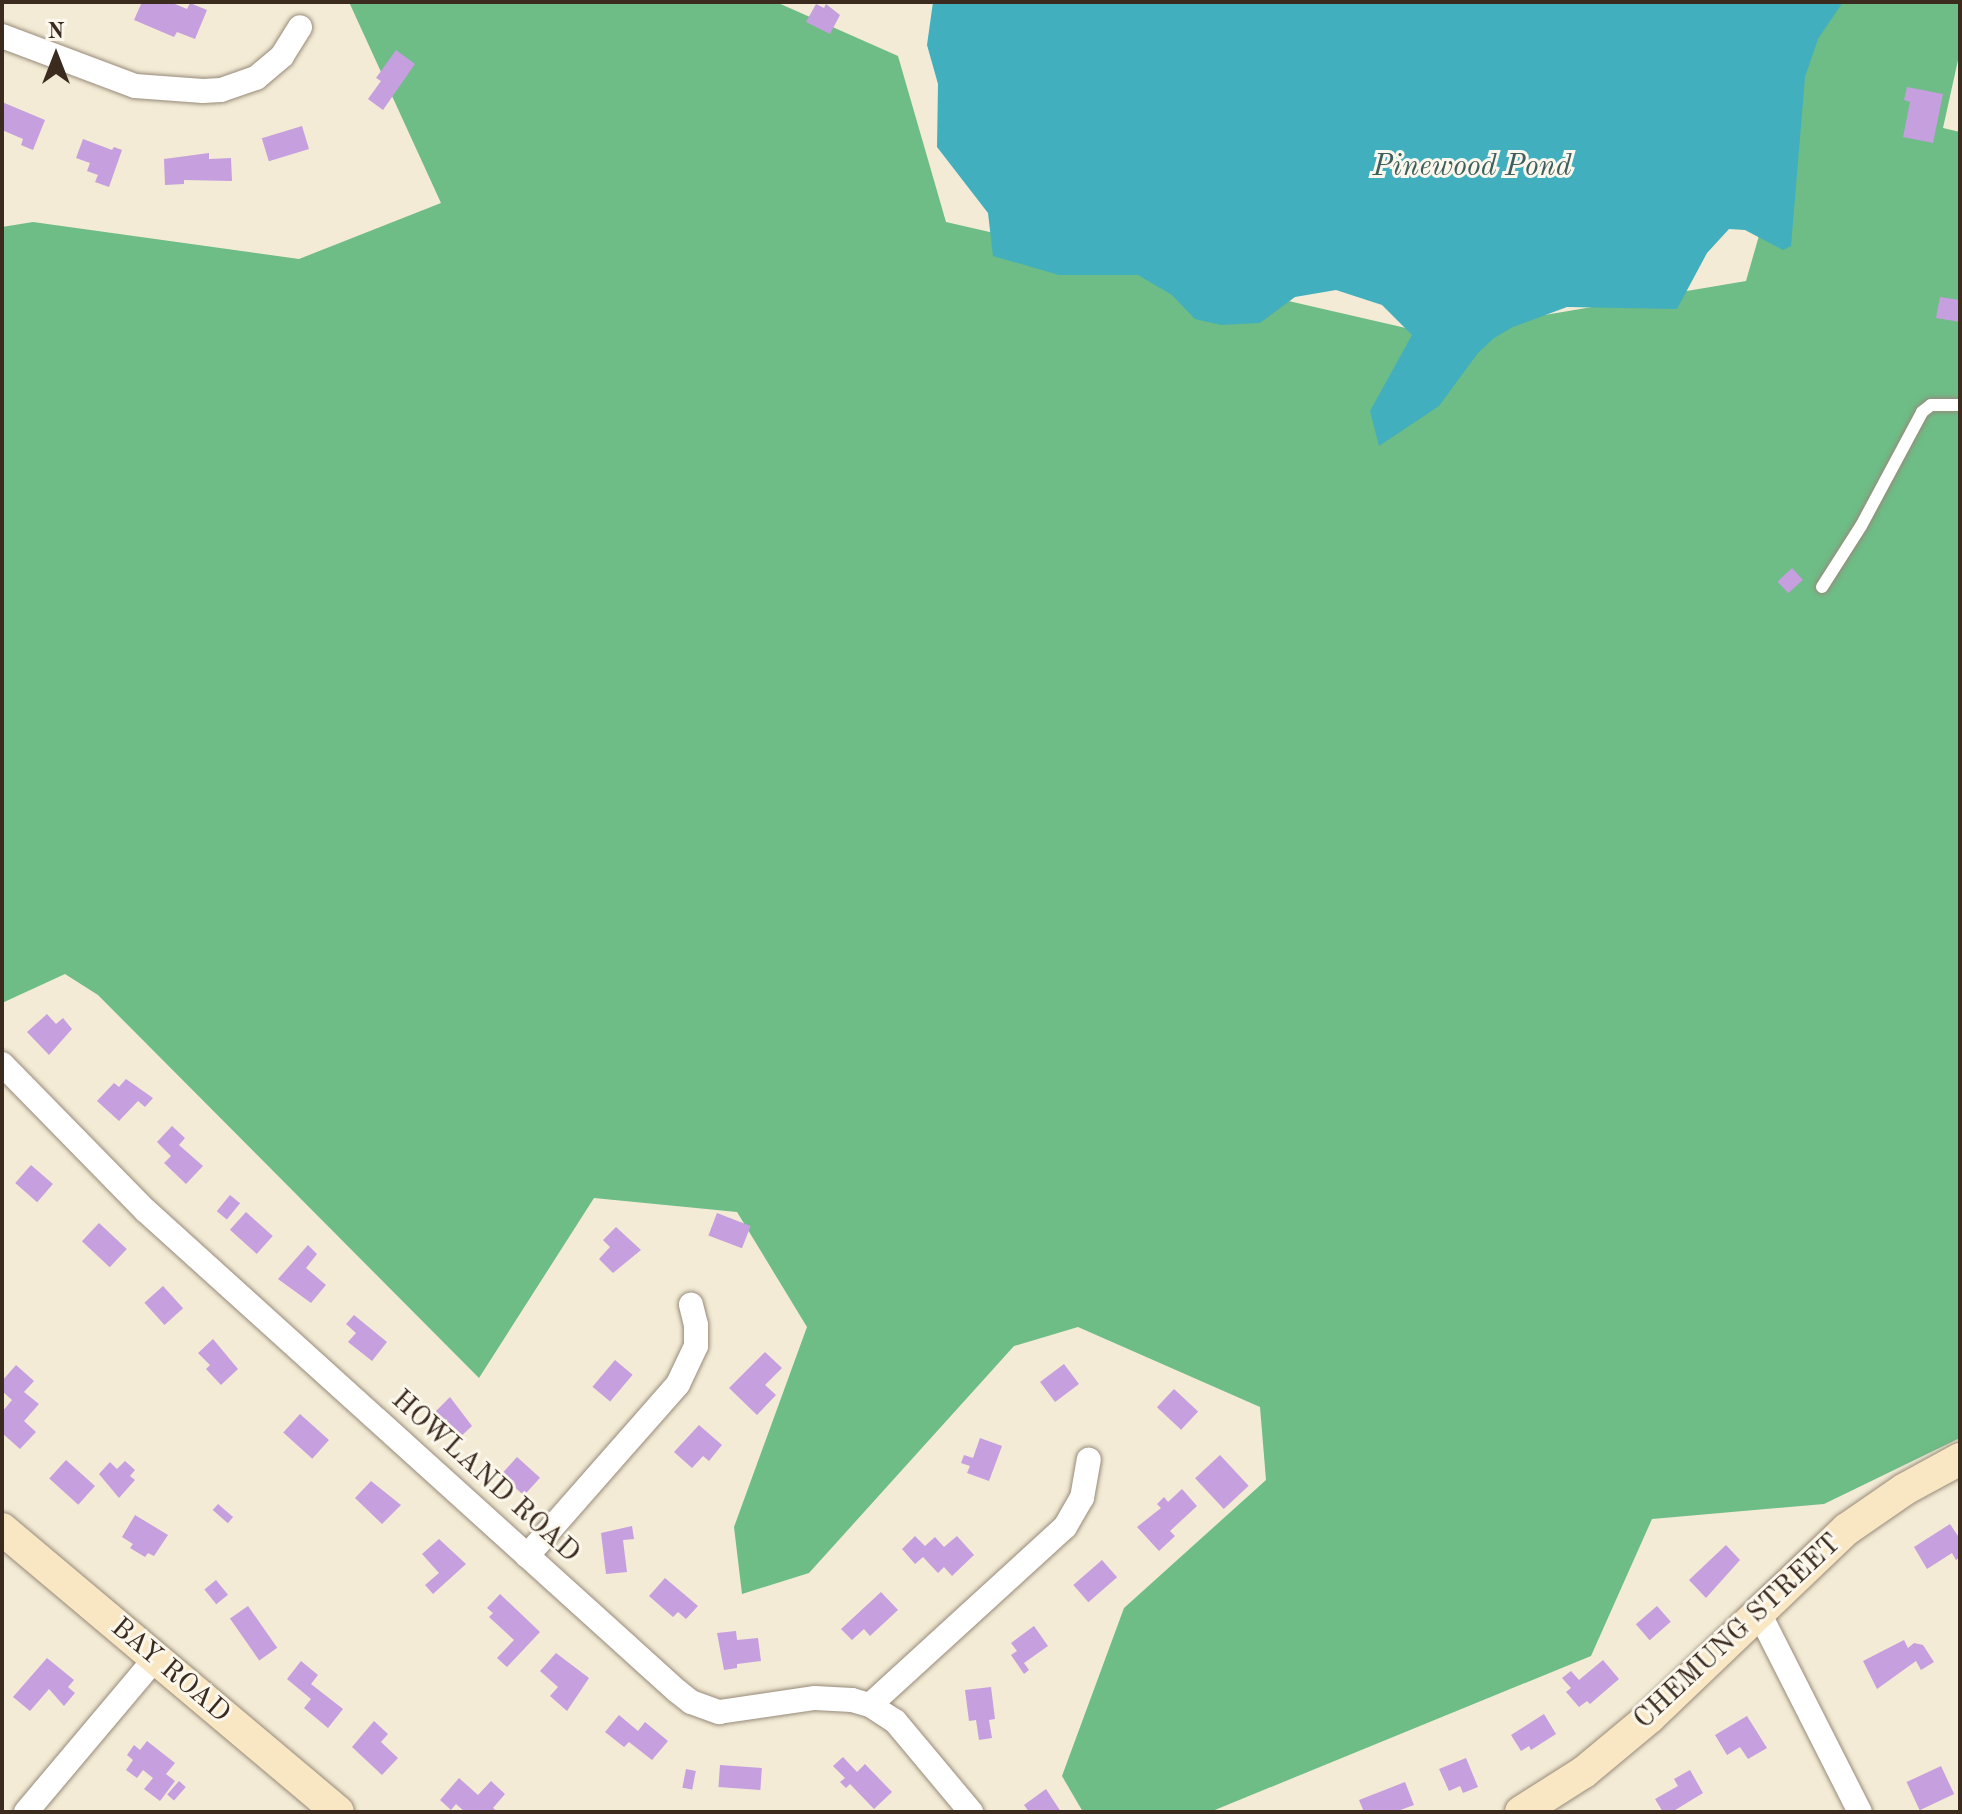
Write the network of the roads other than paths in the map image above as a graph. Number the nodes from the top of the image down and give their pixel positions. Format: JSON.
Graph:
{"nodes":[{"id":1,"x":300,"y":27,"type":"dead end"},
{"id":2,"x":2,"y":36,"type":"edge"},
{"id":3,"x":1960,"y":405,"type":"edge"},
{"id":4,"x":1822,"y":587,"type":"dead end"},
{"id":5,"x":2,"y":1064,"type":"edge"},
{"id":6,"x":691,"y":1305,"type":"dead end"},
{"id":7,"x":1960,"y":1459,"type":"edge"},
{"id":8,"x":1089,"y":1460,"type":"dead end"},
{"id":9,"x":2,"y":1529,"type":"edge"},
{"id":10,"x":527,"y":1556,"type":"junction"},
{"id":11,"x":1759,"y":1613,"type":"junction"},
{"id":12,"x":154,"y":1660,"type":"junction"},
{"id":13,"x":870,"y":1705,"type":"junction"},
{"id":14,"x":26,"y":1812,"type":"edge"},
{"id":15,"x":338,"y":1812,"type":"edge"},
{"id":16,"x":971,"y":1812,"type":"edge"},
{"id":17,"x":1521,"y":1812,"type":"edge"},
{"id":18,"x":1860,"y":1812,"type":"edge"}],
"edges":[{"from":1,"to":2,"type":"street"},
{"from":3,"to":4,"type":"lane"},
{"from":5,"to":10,"type":"street","name":"HOWLAND ROAD"},
{"from":6,"to":10,"type":"street"},
{"from":7,"to":11,"type":"street","name":"CHEMUNG STREET"},
{"from":8,"to":13,"type":"street"},
{"from":9,"to":12,"type":"street","name":"BAY ROAD"},
{"from":10,"to":13,"type":"street","name":"HOWLAND ROAD"},
{"from":11,"to":17,"type":"street","name":"CHEMUNG STREET"},
{"from":11,"to":18,"type":"street"},
{"from":12,"to":14,"type":"street"},
{"from":12,"to":15,"type":"street","name":"BAY ROAD"},
{"from":13,"to":16,"type":"street","name":"HOWLAND ROAD"}]}
